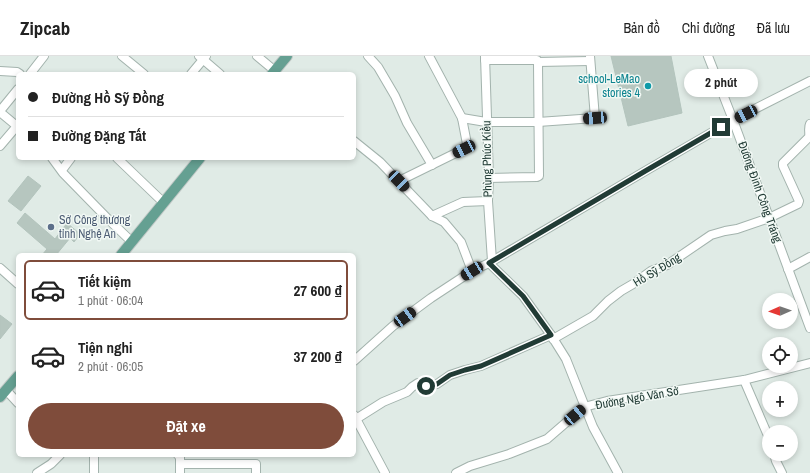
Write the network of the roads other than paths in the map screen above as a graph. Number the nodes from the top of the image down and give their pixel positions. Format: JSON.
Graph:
{"nodes":[{"id":1,"x":44,"y":56,"type":"edge"},
{"id":2,"x":122,"y":56,"type":"edge"},
{"id":3,"x":257,"y":56,"type":"edge"},
{"id":4,"x":287,"y":56,"type":"edge"},
{"id":5,"x":368,"y":56,"type":"edge"},
{"id":6,"x":429,"y":56,"type":"edge"},
{"id":7,"x":708,"y":56,"type":"edge"},
{"id":8,"x":203,"y":57,"type":"edge"},
{"id":9,"x":485,"y":58,"type":"edge"},
{"id":10,"x":590,"y":58,"type":"edge"},
{"id":11,"x":538,"y":62,"type":"junction"},
{"id":12,"x":0,"y":71,"type":"edge"},
{"id":13,"x":17,"y":72,"type":"edge"},
{"id":14,"x":32,"y":72,"type":"edge"},
{"id":15,"x":141,"y":72,"type":"edge"},
{"id":16,"x":192,"y":72,"type":"edge"},
{"id":17,"x":218,"y":72,"type":"edge"},
{"id":18,"x":274,"y":72,"type":"edge"},
{"id":19,"x":810,"y":81,"type":"edge"},
{"id":20,"x":16,"y":92,"type":"edge"},
{"id":21,"x":0,"y":112,"type":"edge"},
{"id":22,"x":462,"y":118,"type":"junction"},
{"id":23,"x":733,"y":120,"type":"junction"},
{"id":24,"x":486,"y":122,"type":"junction"},
{"id":25,"x":538,"y":122,"type":"junction"},
{"id":26,"x":810,"y":124,"type":"edge"},
{"id":27,"x":16,"y":126,"type":"edge"},
{"id":28,"x":16,"y":128,"type":"edge"},
{"id":29,"x":356,"y":143,"type":"edge"},
{"id":30,"x":0,"y":146,"type":"edge"},
{"id":31,"x":54,"y":160,"type":"edge"},
{"id":32,"x":70,"y":160,"type":"edge"},
{"id":33,"x":120,"y":160,"type":"edge"},
{"id":34,"x":198,"y":160,"type":"edge"},
{"id":35,"x":432,"y":165,"type":"junction"},
{"id":36,"x":62,"y":170,"type":"junction"},
{"id":37,"x":489,"y":178,"type":"junction"},
{"id":38,"x":399,"y":181,"type":"junction"},
{"id":39,"x":488,"y":201,"type":"junction"},
{"id":40,"x":164,"y":203,"type":"junction"},
{"id":41,"x":432,"y":216,"type":"junction"},
{"id":42,"x":769,"y":218,"type":"junction"},
{"id":43,"x":132,"y":242,"type":"junction"},
{"id":44,"x":123,"y":253,"type":"edge"},
{"id":45,"x":810,"y":257,"type":"edge"},
{"id":46,"x":491,"y":262,"type":"junction"},
{"id":47,"x":0,"y":268,"type":"edge"},
{"id":48,"x":788,"y":269,"type":"junction"},
{"id":49,"x":472,"y":271,"type":"junction"},
{"id":50,"x":16,"y":282,"type":"edge"},
{"id":51,"x":810,"y":328,"type":"edge"},
{"id":52,"x":552,"y":337,"type":"junction"},
{"id":53,"x":356,"y":359,"type":"edge"},
{"id":54,"x":810,"y":363,"type":"edge"},
{"id":55,"x":16,"y":378,"type":"edge"},
{"id":56,"x":744,"y":380,"type":"junction"},
{"id":57,"x":3,"y":394,"type":"edge"},
{"id":58,"x":16,"y":402,"type":"edge"},
{"id":59,"x":584,"y":407,"type":"junction"},
{"id":60,"x":356,"y":416,"type":"edge"},
{"id":61,"x":356,"y":419,"type":"edge"},
{"id":62,"x":763,"y":425,"type":"edge"},
{"id":63,"x":58,"y":457,"type":"edge"},
{"id":64,"x":94,"y":457,"type":"edge"},
{"id":65,"x":180,"y":457,"type":"edge"},
{"id":66,"x":776,"y":461,"type":"edge"},
{"id":67,"x":180,"y":464,"type":"junction"},
{"id":68,"x":37,"y":473,"type":"edge"},
{"id":69,"x":94,"y":473,"type":"edge"},
{"id":70,"x":180,"y":473,"type":"edge"},
{"id":71,"x":256,"y":473,"type":"edge"},
{"id":72,"x":385,"y":473,"type":"edge"},
{"id":73,"x":456,"y":473,"type":"edge"},
{"id":74,"x":618,"y":473,"type":"edge"},
{"id":75,"x":782,"y":473,"type":"edge"}],
"edges":[{"from":1,"to":14,"type":"street"},
{"from":2,"to":15,"type":"street"},
{"from":3,"to":18,"type":"street"},
{"from":4,"to":18,"type":"main road"},
{"from":5,"to":35,"type":"street"},
{"from":6,"to":22,"type":"street"},
{"from":7,"to":23,"type":"street","name":"Đường Đinh Công Tráng"},
{"from":8,"to":16,"type":"street"},
{"from":8,"to":17,"type":"street"},
{"from":9,"to":11,"type":"street"},
{"from":9,"to":24,"type":"street","name":"Phùng Phúc Kiều"},
{"from":10,"to":11,"type":"street"},
{"from":10,"to":25,"type":"street"},
{"from":11,"to":25,"type":"street"},
{"from":12,"to":13,"type":"street"},
{"from":19,"to":23,"type":"street"},
{"from":20,"to":21,"type":"street"},
{"from":21,"to":27,"type":"street"},
{"from":22,"to":24,"type":"street"},
{"from":22,"to":35,"type":"street"},
{"from":23,"to":42,"type":"street","name":"Đường Đinh Công Tráng"},
{"from":23,"to":46,"type":"street"},
{"from":24,"to":25,"type":"street"},
{"from":24,"to":37,"type":"street","name":"Phùng Phúc Kiều"},
{"from":25,"to":37,"type":"street"},
{"from":26,"to":42,"type":"street","name":"Hồ Sỹ Đồng"},
{"from":28,"to":30,"type":"street"},
{"from":29,"to":38,"type":"street"},
{"from":31,"to":36,"type":"street"},
{"from":32,"to":36,"type":"street"},
{"from":33,"to":40,"type":"street"},
{"from":34,"to":40,"type":"main road"},
{"from":35,"to":38,"type":"street"},
{"from":36,"to":43,"type":"street"},
{"from":37,"to":39,"type":"street","name":"Phùng Phúc Kiều"},
{"from":38,"to":41,"type":"street"},
{"from":39,"to":41,"type":"street"},
{"from":39,"to":46,"type":"street","name":"Phùng Phúc Kiều"},
{"from":40,"to":43,"type":"main road"},
{"from":41,"to":49,"type":"street"},
{"from":42,"to":48,"type":"street","name":"Đường Đinh Công Tráng"},
{"from":42,"to":52,"type":"street","name":"Hồ Sỹ Đồng"},
{"from":43,"to":44,"type":"main road"},
{"from":45,"to":48,"type":"street"},
{"from":46,"to":49,"type":"street"},
{"from":46,"to":52,"type":"street"},
{"from":47,"to":50,"type":"street"},
{"from":48,"to":51,"type":"street","name":"Đường Đinh Công Tráng"},
{"from":49,"to":53,"type":"street"},
{"from":52,"to":59,"type":"street"},
{"from":52,"to":60,"type":"street","name":"Hồ Sỹ Đồng"},
{"from":54,"to":56,"type":"street","name":"Đường Ngô Văn Sở"},
{"from":55,"to":57,"type":"main road"},
{"from":56,"to":59,"type":"street","name":"Đường Ngô Văn Sở"},
{"from":56,"to":62,"type":"street"},
{"from":57,"to":58,"type":"street"},
{"from":59,"to":73,"type":"street","name":"Đường Ngô Văn Sở"},
{"from":59,"to":74,"type":"street"},
{"from":61,"to":72,"type":"street"},
{"from":63,"to":68,"type":"street"},
{"from":64,"to":69,"type":"street"},
{"from":65,"to":67,"type":"street"},
{"from":66,"to":75,"type":"street"},
{"from":67,"to":70,"type":"street"},
{"from":67,"to":71,"type":"street"}]}
